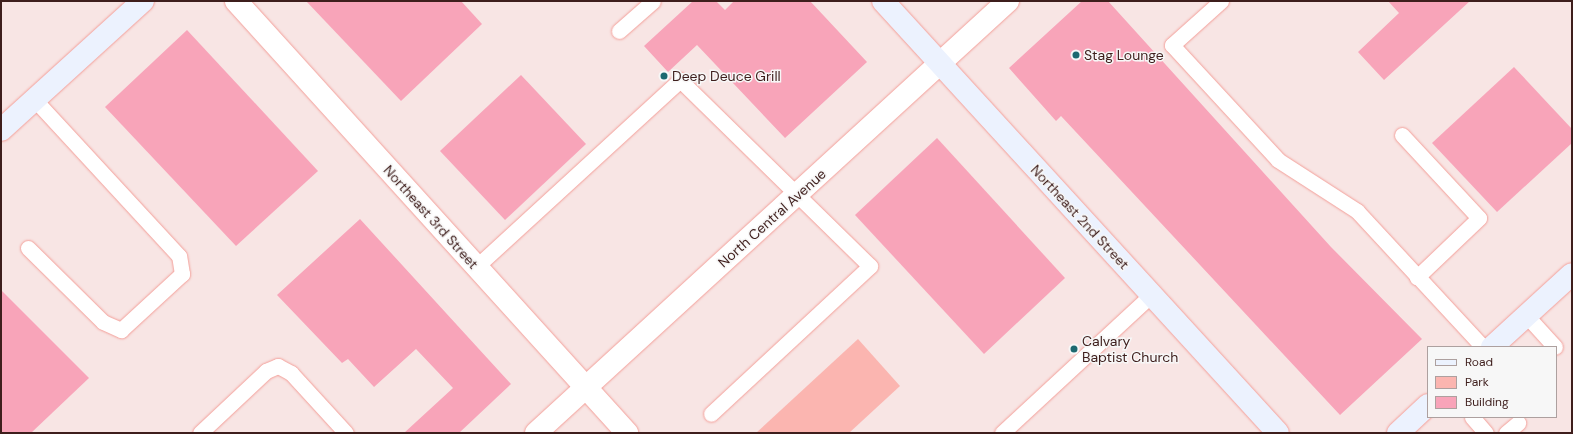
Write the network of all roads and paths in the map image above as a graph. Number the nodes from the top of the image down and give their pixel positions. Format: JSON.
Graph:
{"nodes":[{"id":1,"x":143,"y":1,"type":"edge"},
{"id":2,"x":236,"y":1,"type":"edge"},
{"id":3,"x":653,"y":1,"type":"edge"},
{"id":4,"x":883,"y":1,"type":"edge"},
{"id":5,"x":1008,"y":1,"type":"edge"},
{"id":6,"x":1221,"y":1,"type":"edge"},
{"id":7,"x":619,"y":31,"type":"dead end"},
{"id":8,"x":939,"y":63,"type":"junction"},
{"id":9,"x":34,"y":100,"type":"junction"},
{"id":10,"x":1,"y":130,"type":"edge"},
{"id":11,"x":1402,"y":135,"type":"dead end"},
{"id":12,"x":798,"y":195,"type":"junction"},
{"id":13,"x":28,"y":248,"type":"dead end"},
{"id":14,"x":476,"y":267,"type":"junction"},
{"id":15,"x":1572,"y":274,"type":"edge"},
{"id":16,"x":1417,"y":278,"type":"junction"},
{"id":17,"x":1152,"y":295,"type":"junction"},
{"id":18,"x":1526,"y":315,"type":"junction"},
{"id":19,"x":1482,"y":346,"type":"edge"},
{"id":20,"x":1493,"y":346,"type":"edge"},
{"id":21,"x":1554,"y":346,"type":"edge"},
{"id":22,"x":586,"y":388,"type":"junction"},
{"id":23,"x":1427,"y":406,"type":"edge"},
{"id":24,"x":711,"y":414,"type":"dead end"},
{"id":25,"x":1473,"y":418,"type":"edge"},
{"id":26,"x":200,"y":433,"type":"edge"},
{"id":27,"x":346,"y":433,"type":"edge"},
{"id":28,"x":536,"y":433,"type":"edge"},
{"id":29,"x":627,"y":433,"type":"edge"},
{"id":30,"x":1002,"y":433,"type":"edge"},
{"id":31,"x":1278,"y":433,"type":"edge"},
{"id":32,"x":1398,"y":433,"type":"edge"},
{"id":33,"x":1486,"y":433,"type":"edge"}],
"edges":[{"from":1,"to":9,"type":"street"},
{"from":2,"to":14,"type":"street","name":"Northeast 3rd Street"},
{"from":3,"to":7,"type":"lane"},
{"from":4,"to":8,"type":"street","name":"Northeast 2nd Street"},
{"from":5,"to":8,"type":"street","name":"North Central Avenue"},
{"from":6,"to":16,"type":"lane"},
{"from":8,"to":12,"type":"street","name":"North Central Avenue"},
{"from":8,"to":17,"type":"street","name":"Northeast 2nd Street"},
{"from":9,"to":10,"type":"street"},
{"from":9,"to":13,"type":"lane"},
{"from":11,"to":16,"type":"lane"},
{"from":12,"to":14,"type":"lane"},
{"from":12,"to":22,"type":"street","name":"North Central Avenue"},
{"from":12,"to":24,"type":"lane"},
{"from":14,"to":22,"type":"street","name":"Northeast 3rd Street"},
{"from":15,"to":18,"type":"street"},
{"from":16,"to":19,"type":"lane"},
{"from":17,"to":30,"type":"lane"},
{"from":17,"to":31,"type":"street","name":"Northeast 2nd Street"},
{"from":18,"to":20,"type":"street"},
{"from":18,"to":21,"type":"lane"},
{"from":22,"to":28,"type":"street","name":"North Central Avenue"},
{"from":22,"to":29,"type":"street","name":"Northeast 3rd Street"},
{"from":23,"to":32,"type":"street"},
{"from":25,"to":33,"type":"lane"},
{"from":26,"to":27,"type":"lane"}]}
